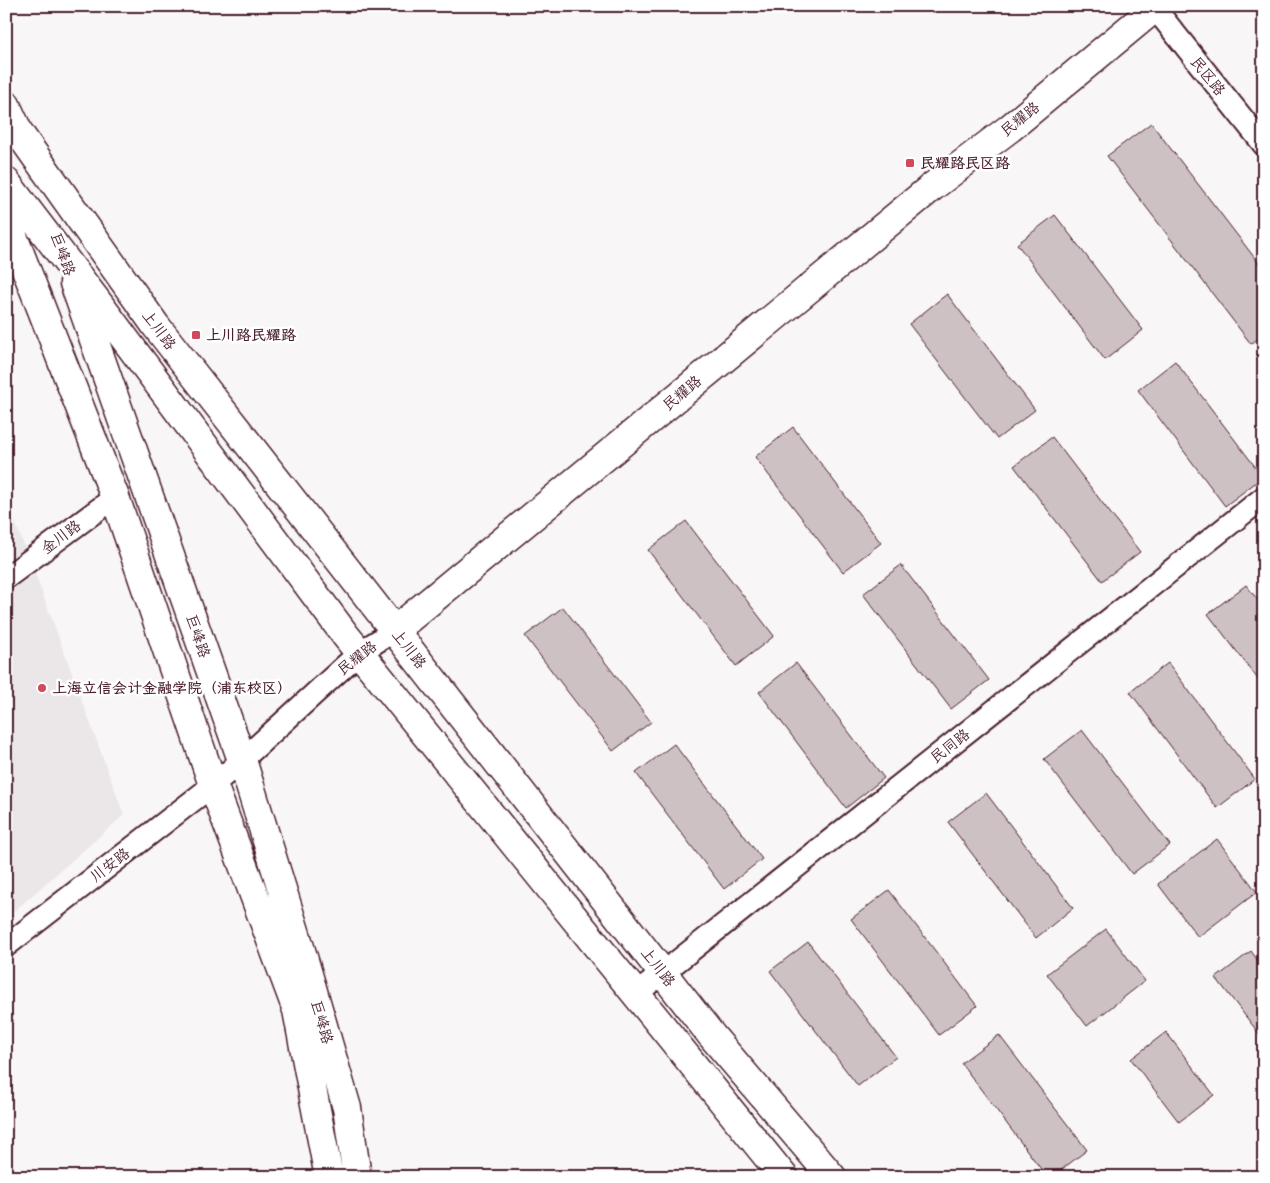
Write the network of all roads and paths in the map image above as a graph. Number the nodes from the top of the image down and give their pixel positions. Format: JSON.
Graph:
{"nodes":[{"id":1,"x":1155,"y":7,"type":"edge"},
{"id":2,"x":6,"y":105,"type":"edge"},
{"id":3,"x":19,"y":132,"type":"junction"},
{"id":4,"x":1264,"y":145,"type":"edge"},
{"id":5,"x":6,"y":182,"type":"edge"},
{"id":6,"x":6,"y":218,"type":"edge"},
{"id":7,"x":64,"y":257,"type":"junction"},
{"id":8,"x":87,"y":300,"type":"junction"},
{"id":9,"x":148,"y":315,"type":"junction"},
{"id":10,"x":53,"y":337,"type":"junction"},
{"id":11,"x":115,"y":497,"type":"junction"},
{"id":12,"x":1264,"y":497,"type":"edge"},
{"id":13,"x":6,"y":578,"type":"edge"},
{"id":14,"x":394,"y":631,"type":"junction"},
{"id":15,"x":360,"y":652,"type":"junction"},
{"id":16,"x":242,"y":760,"type":"junction"},
{"id":17,"x":213,"y":785,"type":"junction"},
{"id":18,"x":6,"y":946,"type":"edge"},
{"id":19,"x":664,"y":974,"type":"junction"},
{"id":20,"x":636,"y":994,"type":"junction"},
{"id":21,"x":330,"y":1177,"type":"edge"},
{"id":22,"x":357,"y":1177,"type":"edge"},
{"id":23,"x":784,"y":1177,"type":"edge"},
{"id":24,"x":832,"y":1177,"type":"edge"}],
"edges":[{"from":1,"to":4,"type":"street","name":"民区路"},
{"from":1,"to":14,"type":"street","name":"民耀路"},
{"from":2,"to":3,"type":"street","name":"上川路"},
{"from":3,"to":7,"type":"street","name":"巨峰路"},
{"from":3,"to":9,"type":"street","name":"上川路"},
{"from":5,"to":7,"type":"street"},
{"from":6,"to":10,"type":"street","name":"巨峰路"},
{"from":7,"to":8,"type":"street"},
{"from":8,"to":9,"type":"street"},
{"from":8,"to":10,"type":"street"},
{"from":8,"to":15,"type":"street"},
{"from":8,"to":16,"type":"street","name":"巨峰路"},
{"from":9,"to":14,"type":"street","name":"上川路"},
{"from":10,"to":11,"type":"street","name":"巨峰路"},
{"from":11,"to":13,"type":"street","name":"金川路"},
{"from":11,"to":17,"type":"street","name":"巨峰路"},
{"from":12,"to":19,"type":"street","name":"民同路"},
{"from":14,"to":15,"type":"street","name":"民耀路"},
{"from":14,"to":19,"type":"street","name":"上川路"},
{"from":15,"to":16,"type":"street","name":"民耀路"},
{"from":15,"to":20,"type":"street"},
{"from":16,"to":17,"type":"street","name":"民耀路"},
{"from":16,"to":22,"type":"street","name":"巨峰路"},
{"from":17,"to":18,"type":"street","name":"川安路"},
{"from":17,"to":21,"type":"street","name":"巨峰路"},
{"from":19,"to":20,"type":"street","name":"民同路"},
{"from":19,"to":24,"type":"street","name":"上川路"},
{"from":20,"to":23,"type":"street"}]}
